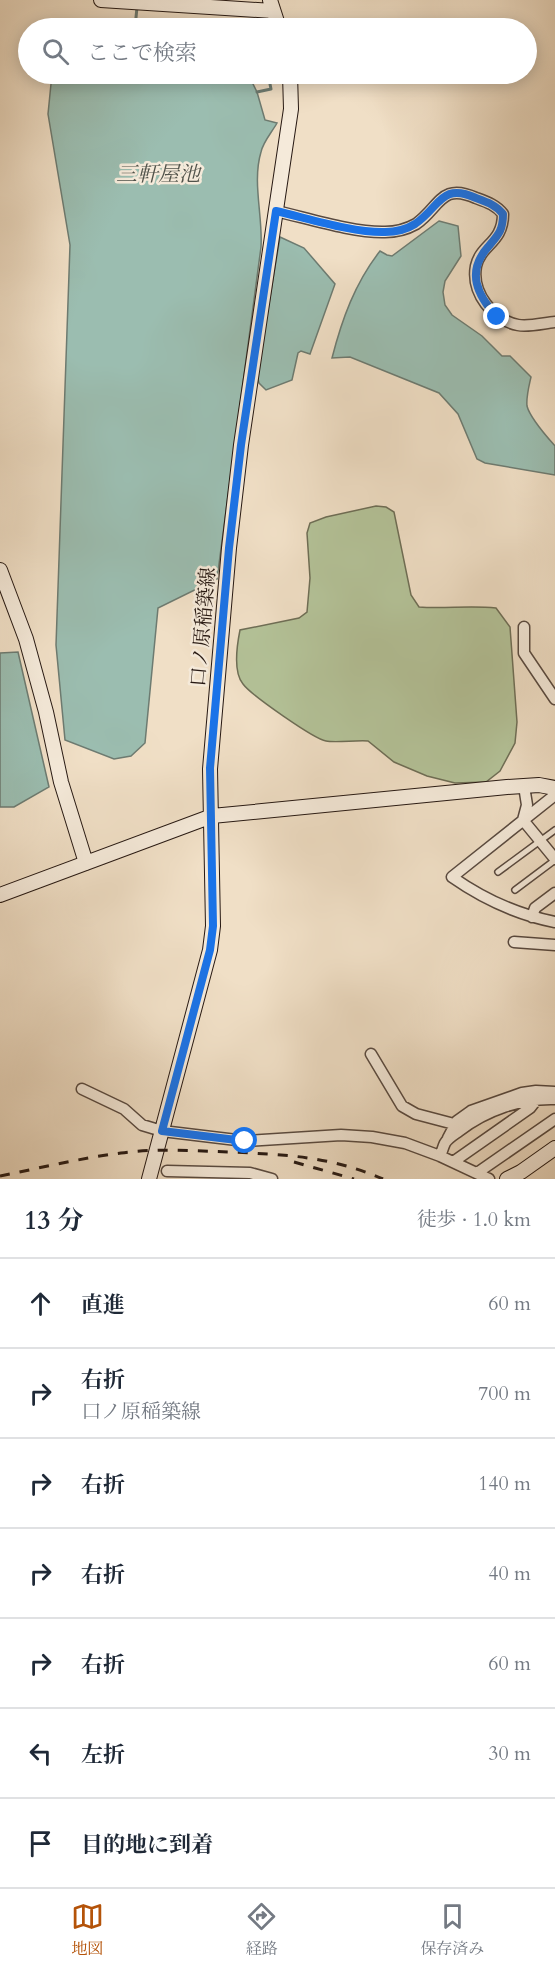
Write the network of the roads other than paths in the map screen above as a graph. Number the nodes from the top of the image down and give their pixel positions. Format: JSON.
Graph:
{"nodes":[{"id":1,"x":101,"y":0,"type":"edge"},
{"id":2,"x":272,"y":6,"type":"edge"},
{"id":3,"x":290,"y":84,"type":"edge"},
{"id":4,"x":276,"y":211,"type":"junction"},
{"id":5,"x":555,"y":321,"type":"edge"},
{"id":6,"x":0,"y":570,"type":"edge"},
{"id":7,"x":524,"y":627,"type":"dead end"},
{"id":8,"x":555,"y":699,"type":"edge"},
{"id":9,"x":524,"y":786,"type":"junction"},
{"id":10,"x":555,"y":788,"type":"edge"},
{"id":11,"x":555,"y":795,"type":"edge"},
{"id":12,"x":212,"y":816,"type":"junction"},
{"id":13,"x":524,"y":820,"type":"junction"},
{"id":14,"x":555,"y":830,"type":"edge"},
{"id":15,"x":540,"y":841,"type":"junction"},
{"id":16,"x":555,"y":860,"type":"edge"},
{"id":17,"x":86,"y":863,"type":"junction"},
{"id":18,"x":498,"y":873,"type":"dead end"},
{"id":19,"x":515,"y":890,"type":"dead end"},
{"id":20,"x":555,"y":893,"type":"edge"},
{"id":21,"x":0,"y":895,"type":"edge"},
{"id":22,"x":532,"y":917,"type":"junction"},
{"id":23,"x":555,"y":922,"type":"edge"},
{"id":24,"x":514,"y":942,"type":"dead end"},
{"id":25,"x":555,"y":945,"type":"edge"},
{"id":26,"x":371,"y":1054,"type":"dead end"},
{"id":27,"x":82,"y":1089,"type":"dead end"},
{"id":28,"x":555,"y":1092,"type":"edge"},
{"id":29,"x":537,"y":1100,"type":"junction"},
{"id":30,"x":555,"y":1100,"type":"edge"},
{"id":31,"x":555,"y":1119,"type":"edge"},
{"id":32,"x":454,"y":1124,"type":"junction"},
{"id":33,"x":162,"y":1131,"type":"junction"},
{"id":34,"x":446,"y":1141,"type":"junction"},
{"id":35,"x":555,"y":1148,"type":"edge"},
{"id":36,"x":440,"y":1156,"type":"junction"},
{"id":37,"x":453,"y":1162,"type":"junction"},
{"id":38,"x":167,"y":1171,"type":"dead end"},
{"id":39,"x":477,"y":1173,"type":"junction"},
{"id":40,"x":149,"y":1179,"type":"edge"},
{"id":41,"x":272,"y":1179,"type":"edge"},
{"id":42,"x":489,"y":1179,"type":"edge"},
{"id":43,"x":507,"y":1179,"type":"edge"}],
"edges":[{"from":1,"to":2,"type":"main road"},
{"from":3,"to":4,"type":"main road","name":"口ノ原稲築線"},
{"from":4,"to":5,"type":"street"},
{"from":4,"to":12,"type":"main road","name":"口ノ原稲築線"},
{"from":6,"to":17,"type":"main road"},
{"from":7,"to":8,"type":"street"},
{"from":9,"to":10,"type":"main road"},
{"from":9,"to":12,"type":"main road"},
{"from":9,"to":13,"type":"street"},
{"from":11,"to":13,"type":"street"},
{"from":12,"to":17,"type":"main road"},
{"from":12,"to":33,"type":"main road","name":"口ノ原稲築線"},
{"from":13,"to":15,"type":"street"},
{"from":13,"to":22,"type":"street"},
{"from":14,"to":15,"type":"lane"},
{"from":15,"to":16,"type":"street"},
{"from":15,"to":18,"type":"lane"},
{"from":16,"to":19,"type":"lane"},
{"from":17,"to":21,"type":"main road"},
{"from":20,"to":22,"type":"street"},
{"from":22,"to":23,"type":"street"},
{"from":24,"to":25,"type":"street"},
{"from":26,"to":32,"type":"street"},
{"from":27,"to":33,"type":"street"},
{"from":28,"to":32,"type":"street"},
{"from":29,"to":30,"type":"street"},
{"from":29,"to":34,"type":"street"},
{"from":29,"to":37,"type":"street"},
{"from":31,"to":39,"type":"street"},
{"from":32,"to":34,"type":"street"},
{"from":33,"to":36,"type":"street"},
{"from":33,"to":40,"type":"main road","name":"口ノ原稲築線"},
{"from":34,"to":36,"type":"street"},
{"from":35,"to":43,"type":"main road"},
{"from":36,"to":37,"type":"street"},
{"from":37,"to":39,"type":"street"},
{"from":38,"to":41,"type":"street"},
{"from":39,"to":42,"type":"street"}]}
